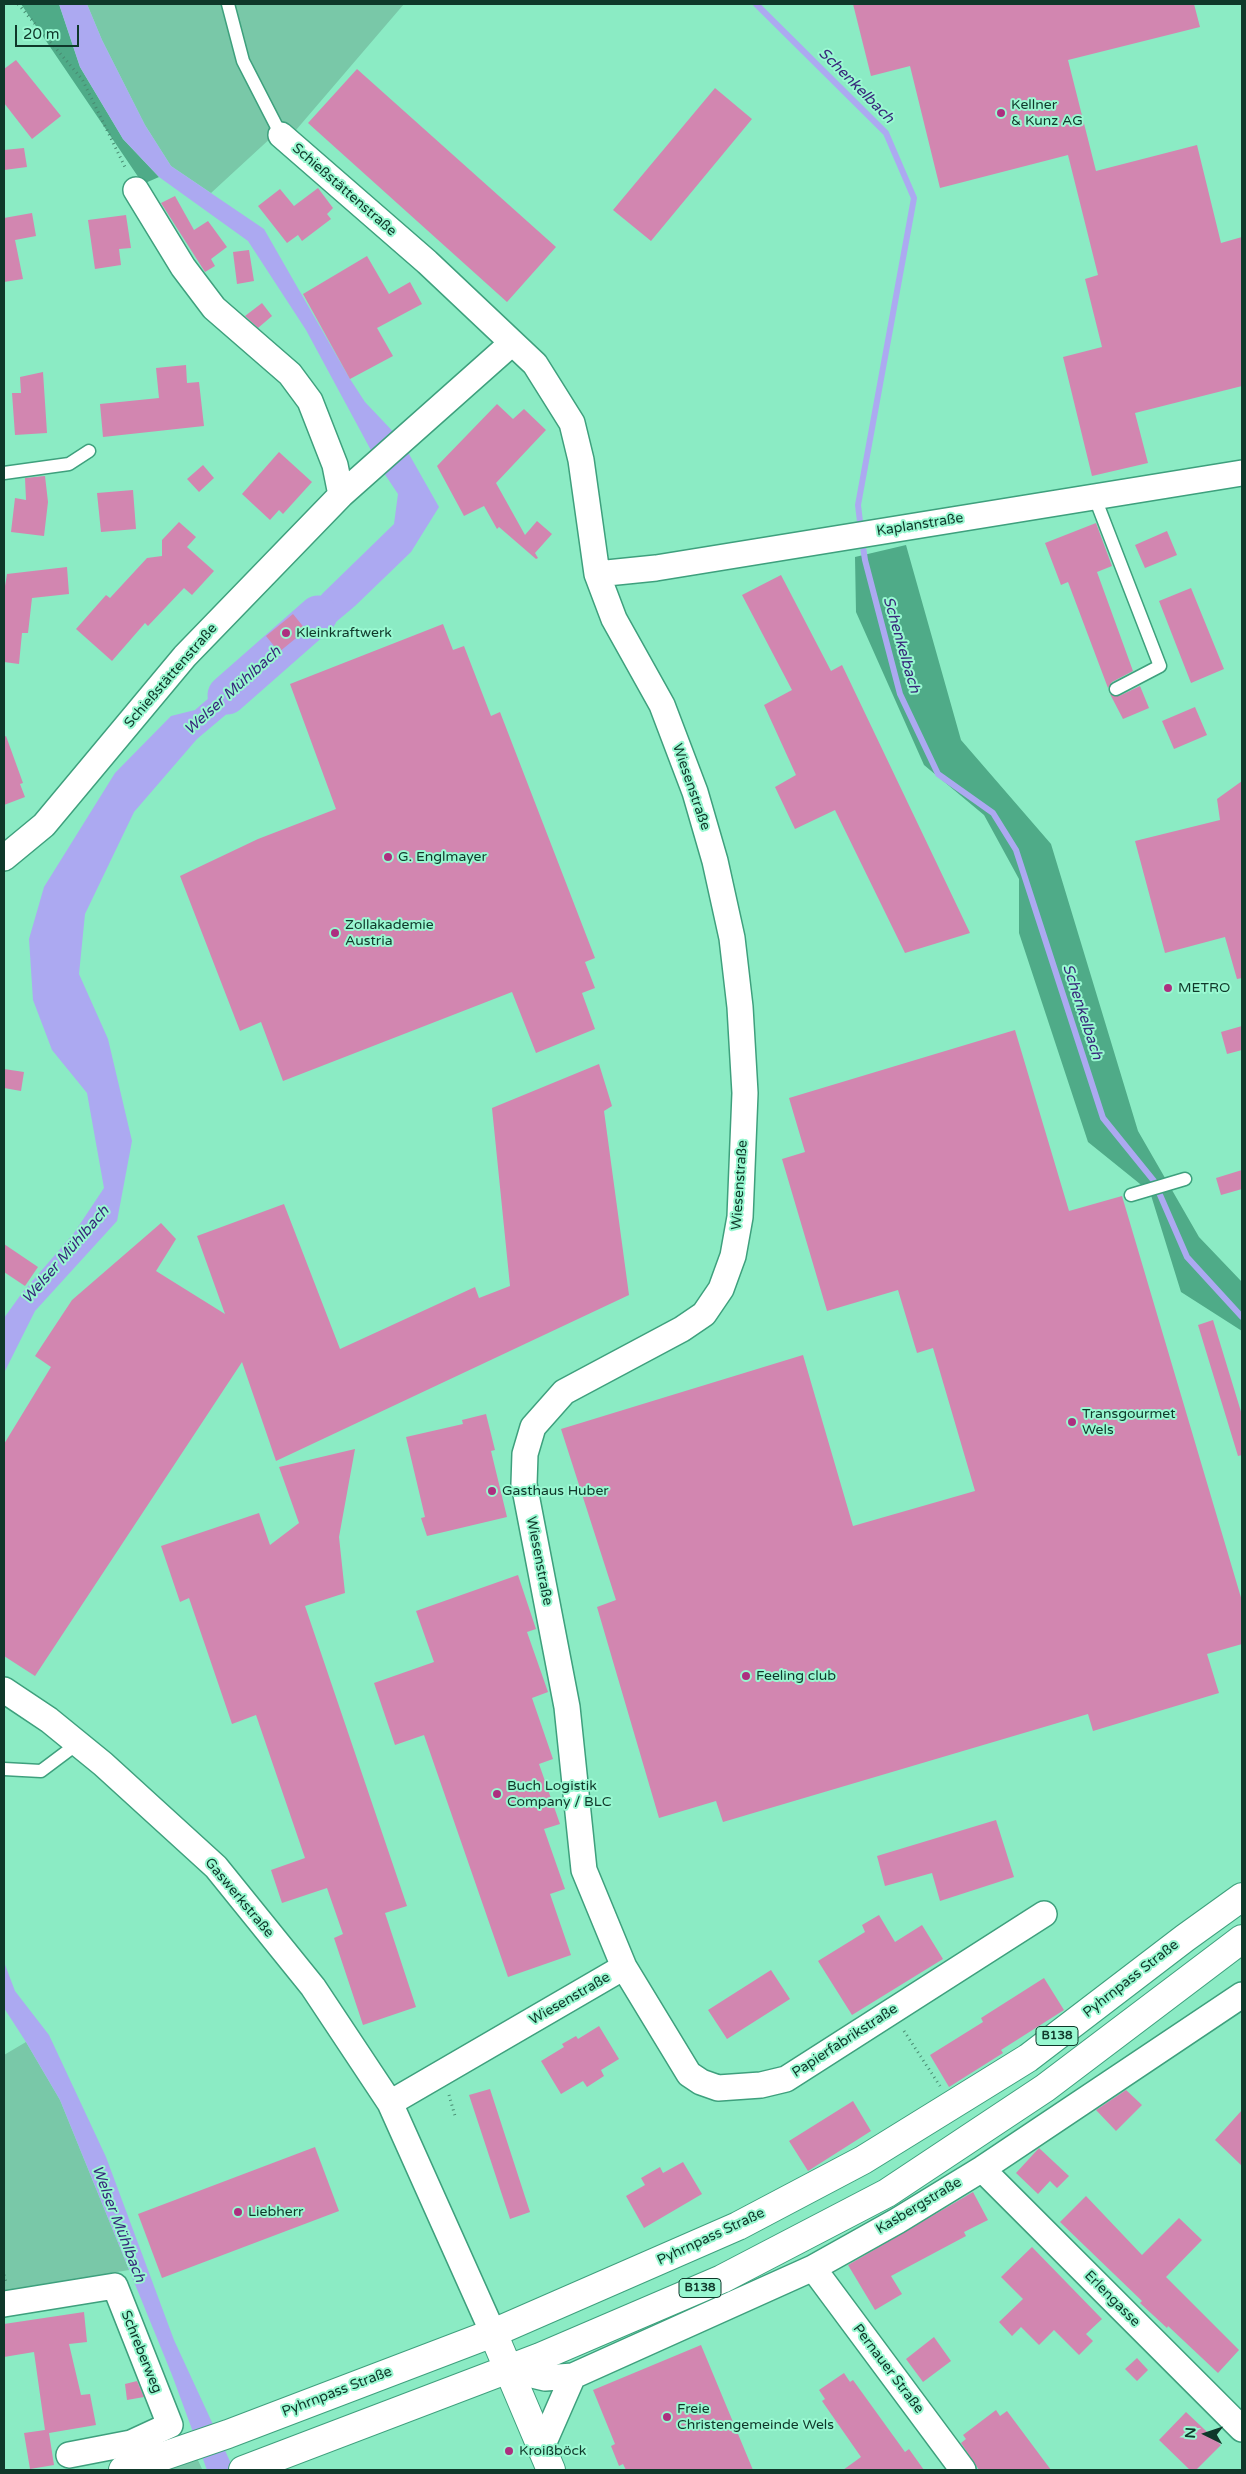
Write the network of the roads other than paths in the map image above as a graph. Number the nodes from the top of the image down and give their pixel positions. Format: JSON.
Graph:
{"nodes":[{"id":1,"x":228,"y":4,"type":"edge"},
{"id":2,"x":281,"y":135,"type":"joint"},
{"id":3,"x":136,"y":190,"type":"road end"},
{"id":4,"x":512,"y":343,"type":"junction"},
{"id":5,"x":89,"y":451,"type":"dead end"},
{"id":6,"x":4,"y":473,"type":"edge"},
{"id":7,"x":1242,"y":473,"type":"edge"},
{"id":8,"x":341,"y":495,"type":"junction"},
{"id":9,"x":1095,"y":498,"type":"junction"},
{"id":10,"x":597,"y":574,"type":"junction"},
{"id":11,"x":1116,"y":689,"type":"dead end"},
{"id":12,"x":4,"y":858,"type":"edge"},
{"id":13,"x":1185,"y":1179,"type":"dead end"},
{"id":14,"x":1131,"y":1195,"type":"dead end"},
{"id":15,"x":4,"y":1690,"type":"edge"},
{"id":16,"x":77,"y":1744,"type":"junction"},
{"id":17,"x":4,"y":1769,"type":"edge"},
{"id":18,"x":1242,"y":1883,"type":"edge"},
{"id":19,"x":1242,"y":1897,"type":"edge"},
{"id":20,"x":1044,"y":1914,"type":"dead end"},
{"id":21,"x":1185,"y":1938,"type":"junction"},
{"id":22,"x":1242,"y":1939,"type":"edge"},
{"id":23,"x":1242,"y":1948,"type":"edge"},
{"id":24,"x":1213,"y":1960,"type":"junction"},
{"id":25,"x":624,"y":1967,"type":"junction"},
{"id":26,"x":1242,"y":1994,"type":"edge"},
{"id":27,"x":390,"y":2103,"type":"junction"},
{"id":28,"x":982,"y":2169,"type":"junction"},
{"id":29,"x":813,"y":2268,"type":"junction"},
{"id":30,"x":4,"y":2304,"type":"edge"},
{"id":31,"x":493,"y":2333,"type":"junction"},
{"id":32,"x":507,"y":2369,"type":"junction"},
{"id":33,"x":573,"y":2376,"type":"junction"},
{"id":34,"x":1242,"y":2429,"type":"edge"},
{"id":35,"x":69,"y":2455,"type":"dead end"},
{"id":36,"x":546,"y":2459,"type":"edge"},
{"id":37,"x":123,"y":2470,"type":"edge"},
{"id":38,"x":244,"y":2470,"type":"edge"},
{"id":39,"x":963,"y":2470,"type":"edge"}],
"edges":[{"from":1,"to":2,"type":"lane","name":"Schießstättenstraße"},
{"from":2,"to":4,"type":"street","name":"Schießstättenstraße"},
{"from":3,"to":8,"type":"street"},
{"from":4,"to":8,"type":"street","name":"Schießstättenstraße"},
{"from":4,"to":10,"type":"street","name":"Schießstättenstraße"},
{"from":5,"to":6,"type":"lane"},
{"from":7,"to":9,"type":"street","name":"Kaplanstraße"},
{"from":8,"to":12,"type":"street","name":"Schießstättenstraße"},
{"from":9,"to":10,"type":"street","name":"Kaplanstraße"},
{"from":9,"to":11,"type":"lane"},
{"from":10,"to":25,"type":"street","name":"Wiesenstraße"},
{"from":13,"to":14,"type":"lane"},
{"from":15,"to":16,"type":"street","name":"Gaswerkstraße"},
{"from":16,"to":17,"type":"lane"},
{"from":16,"to":27,"type":"street","name":"Gaswerkstraße"},
{"from":18,"to":21,"type":"main road"},
{"from":19,"to":21,"type":"main road","name":"Pyhrnpass Straße","number":"B138"},
{"from":20,"to":25,"type":"street","name":"Papierfabrikstraße"},
{"from":21,"to":31,"type":"main road","name":"Pyhrnpass Straße","number":"B138"},
{"from":22,"to":24,"type":"main road","number":"B138"},
{"from":23,"to":24,"type":"main road"},
{"from":24,"to":32,"type":"main road","number":"B138"},
{"from":25,"to":27,"type":"street","name":"Wiesenstraße"},
{"from":26,"to":28,"type":"street","name":"Kasbergstraße"},
{"from":27,"to":31,"type":"street"},
{"from":28,"to":29,"type":"street","name":"Kasbergstraße"},
{"from":28,"to":34,"type":"street","name":"Erlengasse"},
{"from":29,"to":33,"type":"street","name":"Kasbergstraße"},
{"from":29,"to":39,"type":"street","name":"Pernauer Straße"},
{"from":30,"to":35,"type":"street","name":"Schreberweg"},
{"from":31,"to":32,"type":"main road"},
{"from":31,"to":37,"type":"main road","name":"Pyhrnpass Straße","number":"B138"},
{"from":32,"to":33,"type":"street","name":"Kasbergstraße"},
{"from":32,"to":36,"type":"main road"},
{"from":32,"to":38,"type":"main road","number":"B138"},
{"from":33,"to":36,"type":"street"}]}
